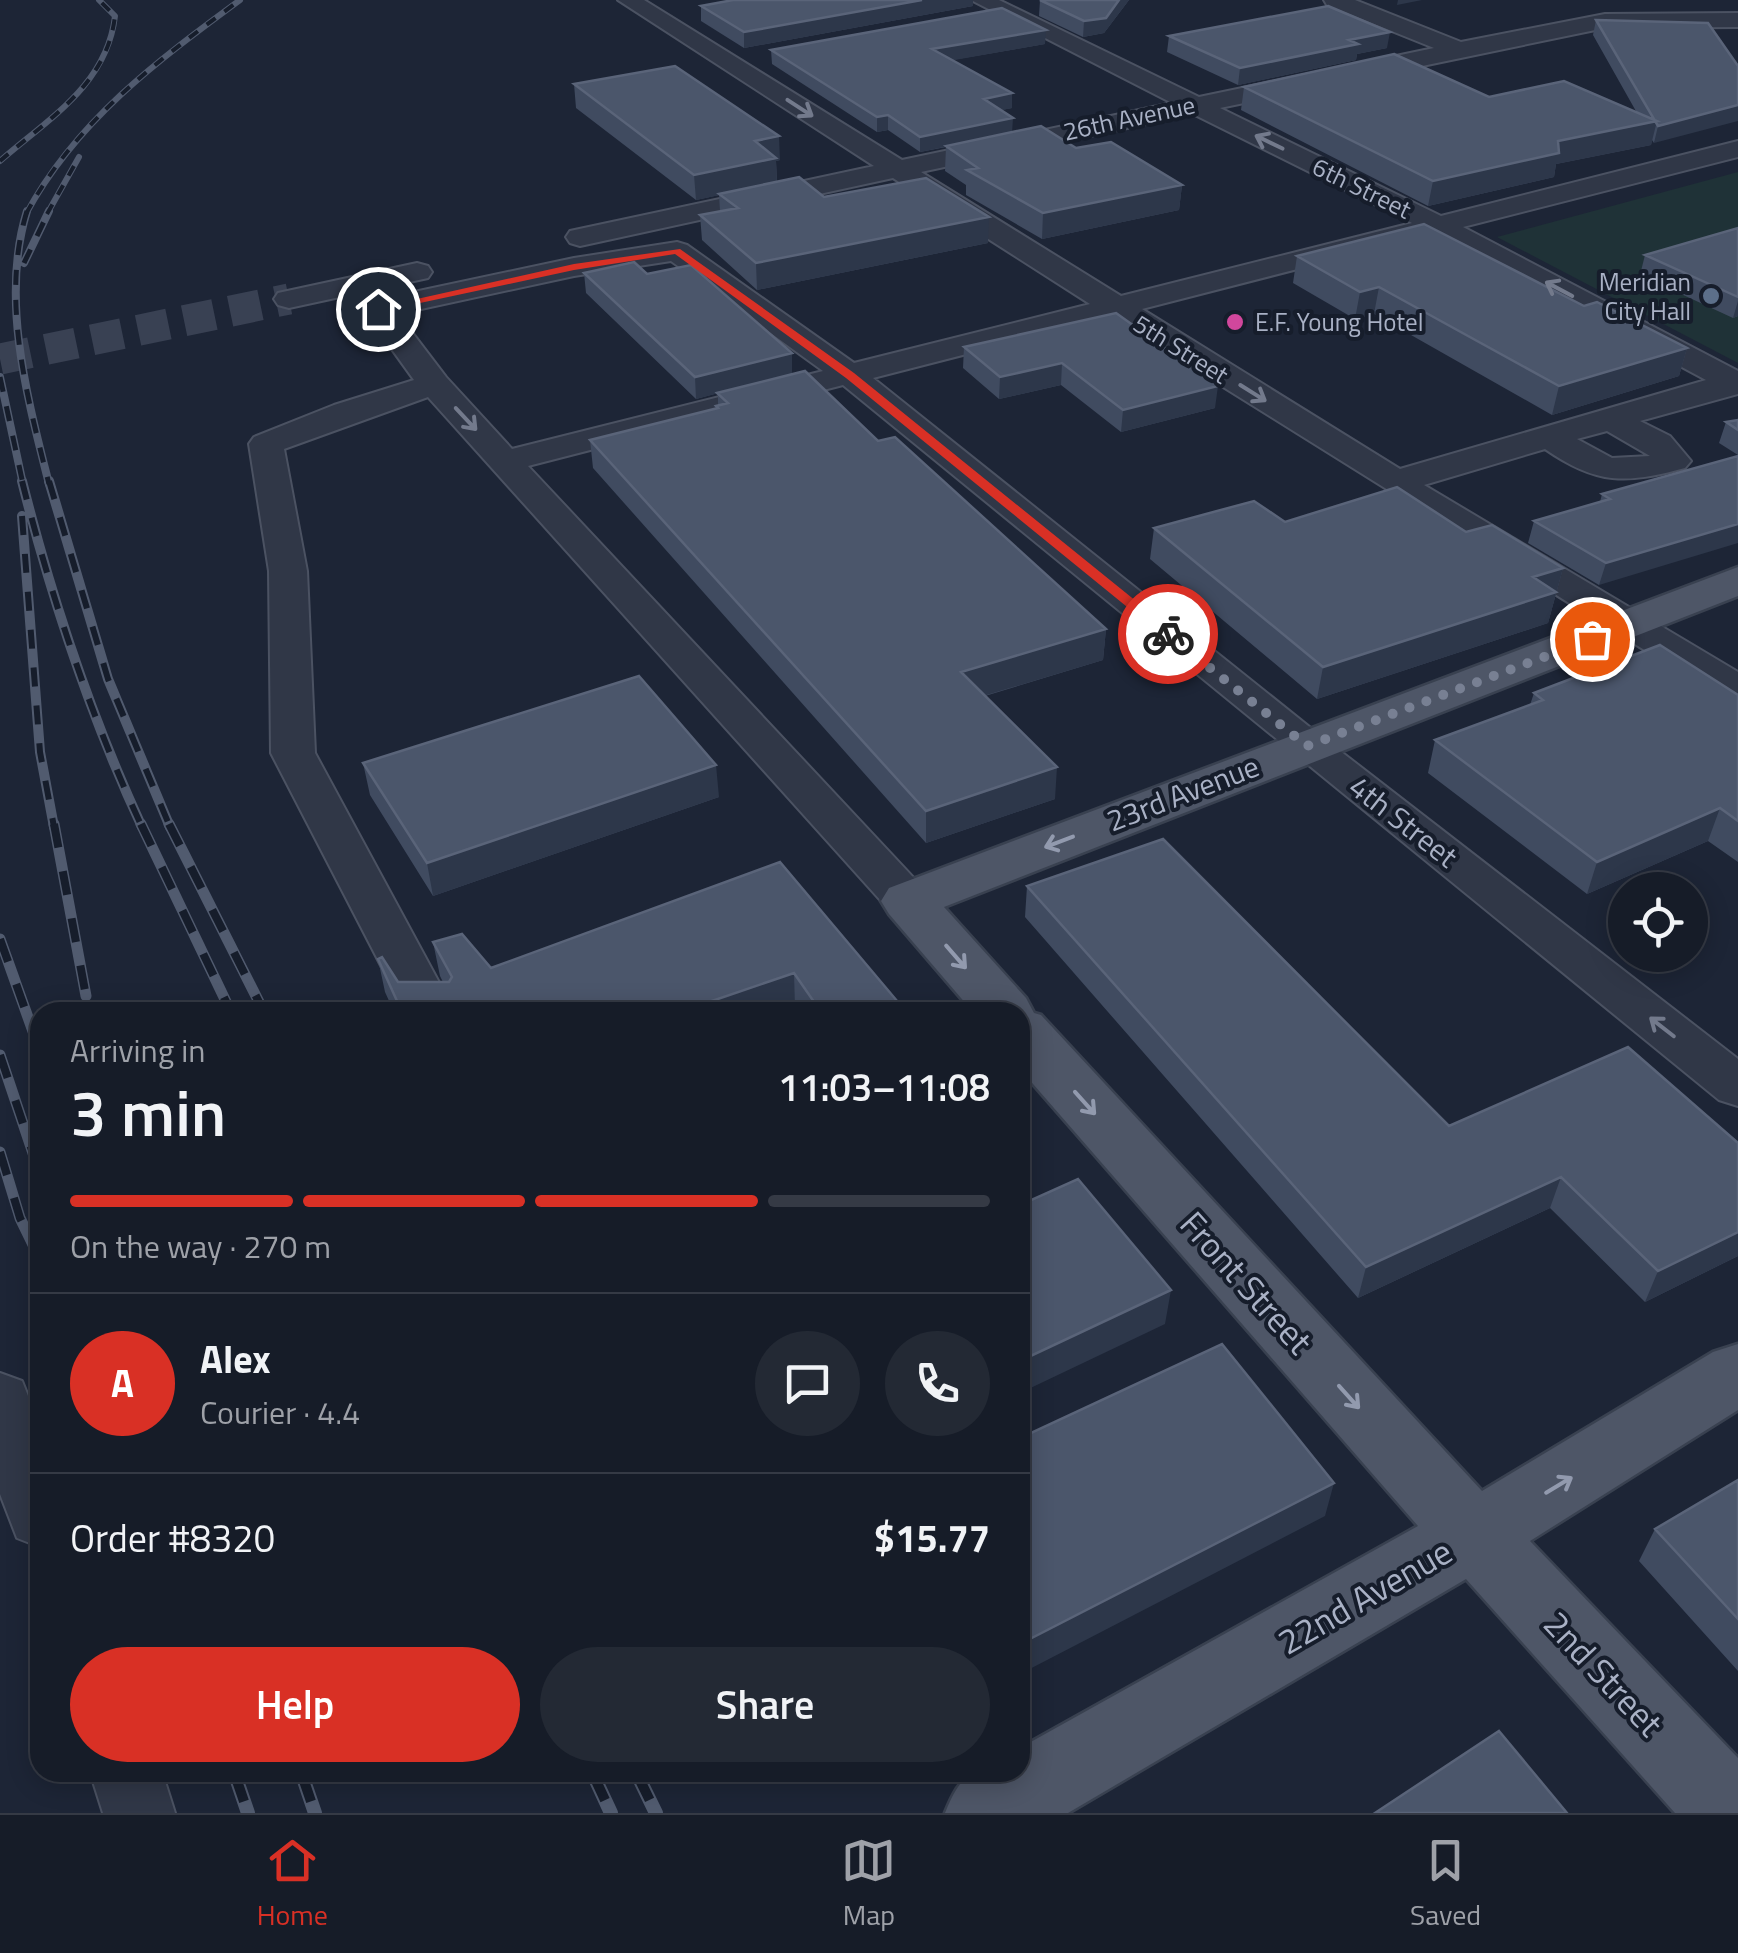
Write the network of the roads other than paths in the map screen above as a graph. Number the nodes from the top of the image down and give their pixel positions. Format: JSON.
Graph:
{"nodes":[{"id":1,"x":629,"y":0,"type":"edge"},
{"id":2,"x":1335,"y":0,"type":"edge"},
{"id":3,"x":1690,"y":0,"type":"edge"},
{"id":4,"x":1051,"y":3,"type":"edge"},
{"id":5,"x":984,"y":10,"type":"edge"},
{"id":6,"x":1731,"y":25,"type":"edge"},
{"id":7,"x":1456,"y":48,"type":"junction"},
{"id":8,"x":768,"y":54,"type":"edge"},
{"id":9,"x":729,"y":61,"type":"junction"},
{"id":10,"x":1191,"y":104,"type":"junction"},
{"id":11,"x":1738,"y":149,"type":"edge"},
{"id":12,"x":893,"y":170,"type":"junction"},
{"id":13,"x":1434,"y":223,"type":"junction"},
{"id":14,"x":563,"y":255,"type":"junction"},
{"id":15,"x":439,"y":267,"type":"dead end"},
{"id":16,"x":289,"y":299,"type":"tunnel mouth"},
{"id":17,"x":1115,"y":308,"type":"junction"},
{"id":18,"x":850,"y":375,"type":"junction"},
{"id":19,"x":1736,"y":383,"type":"edge"},
{"id":20,"x":434,"y":384,"type":"junction"},
{"id":21,"x":1610,"y":419,"type":"junction"},
{"id":22,"x":1549,"y":436,"type":"junction"},
{"id":23,"x":505,"y":461,"type":"junction"},
{"id":24,"x":1395,"y":482,"type":"junction"},
{"id":25,"x":1738,"y":580,"type":"edge"},
{"id":26,"x":1629,"y":625,"type":"junction"},
{"id":27,"x":1738,"y":690,"type":"edge"},
{"id":28,"x":1307,"y":746,"type":"junction"},
{"id":29,"x":908,"y":900,"type":"junction"},
{"id":30,"x":425,"y":1002,"type":"edge"},
{"id":31,"x":995,"y":1002,"type":"edge"},
{"id":32,"x":1030,"y":1041,"type":"edge"},
{"id":33,"x":1738,"y":1087,"type":"edge"},
{"id":34,"x":1738,"y":1373,"type":"edge"},
{"id":35,"x":0,"y":1400,"type":"edge"},
{"id":36,"x":30,"y":1488,"type":"edge"},
{"id":37,"x":1475,"y":1534,"type":"junction"},
{"id":38,"x":129,"y":1782,"type":"edge"},
{"id":39,"x":139,"y":1813,"type":"edge"},
{"id":40,"x":988,"y":1813,"type":"edge"},
{"id":41,"x":1732,"y":1813,"type":"edge"}],
"edges":[{"from":1,"to":9,"type":"street","name":"5th Street"},
{"from":2,"to":7,"type":"street"},
{"from":3,"to":6,"type":"street"},
{"from":4,"to":5,"type":"street"},
{"from":5,"to":10,"type":"street","name":"6th Street"},
{"from":6,"to":7,"type":"street","name":"26th Avenue"},
{"from":7,"to":10,"type":"street","name":"26th Avenue"},
{"from":8,"to":9,"type":"street"},
{"from":9,"to":12,"type":"street","name":"5th Street","one_way":true},
{"from":10,"to":12,"type":"street","name":"26th Avenue"},
{"from":13,"to":10,"type":"street","name":"6th Street","one_way":true},
{"from":11,"to":13,"type":"street"},
{"from":12,"to":14,"type":"street","name":"26th Avenue"},
{"from":12,"to":17,"type":"street","name":"5th Street"},
{"from":13,"to":17,"type":"street"},
{"from":19,"to":13,"type":"street","name":"6th Street","one_way":true},
{"from":14,"to":18,"type":"street","name":"4th Street"},
{"from":14,"to":20,"type":"street"},
{"from":15,"to":16,"type":"street"},
{"from":17,"to":18,"type":"street"},
{"from":17,"to":24,"type":"street","name":"5th Street","one_way":true},
{"from":18,"to":23,"type":"street"},
{"from":18,"to":28,"type":"street","name":"4th Street"},
{"from":19,"to":21,"type":"street"},
{"from":20,"to":23,"type":"street","one_way":true},
{"from":20,"to":30,"type":"street"},
{"from":21,"to":22,"type":"street"},
{"from":21,"to":22,"type":"street"},
{"from":22,"to":24,"type":"street"},
{"from":23,"to":29,"type":"street"},
{"from":24,"to":26,"type":"street","name":"5th Street"},
{"from":25,"to":26,"type":"main road","name":"23rd Avenue"},
{"from":26,"to":27,"type":"street","name":"5th Street"},
{"from":26,"to":28,"type":"main road","name":"23rd Avenue"},
{"from":28,"to":29,"type":"main road","name":"23rd Avenue","one_way":true},
{"from":33,"to":28,"type":"street","name":"4th Street","one_way":true},
{"from":29,"to":31,"type":"main road","one_way":true},
{"from":32,"to":37,"type":"main road","name":"Front Street","one_way":true},
{"from":37,"to":34,"type":"main road","name":"22nd Avenue","one_way":true},
{"from":35,"to":36,"type":"street"},
{"from":37,"to":40,"type":"main road","name":"22nd Avenue"},
{"from":37,"to":41,"type":"main road","name":"2nd Street"},
{"from":38,"to":39,"type":"street"}]}
